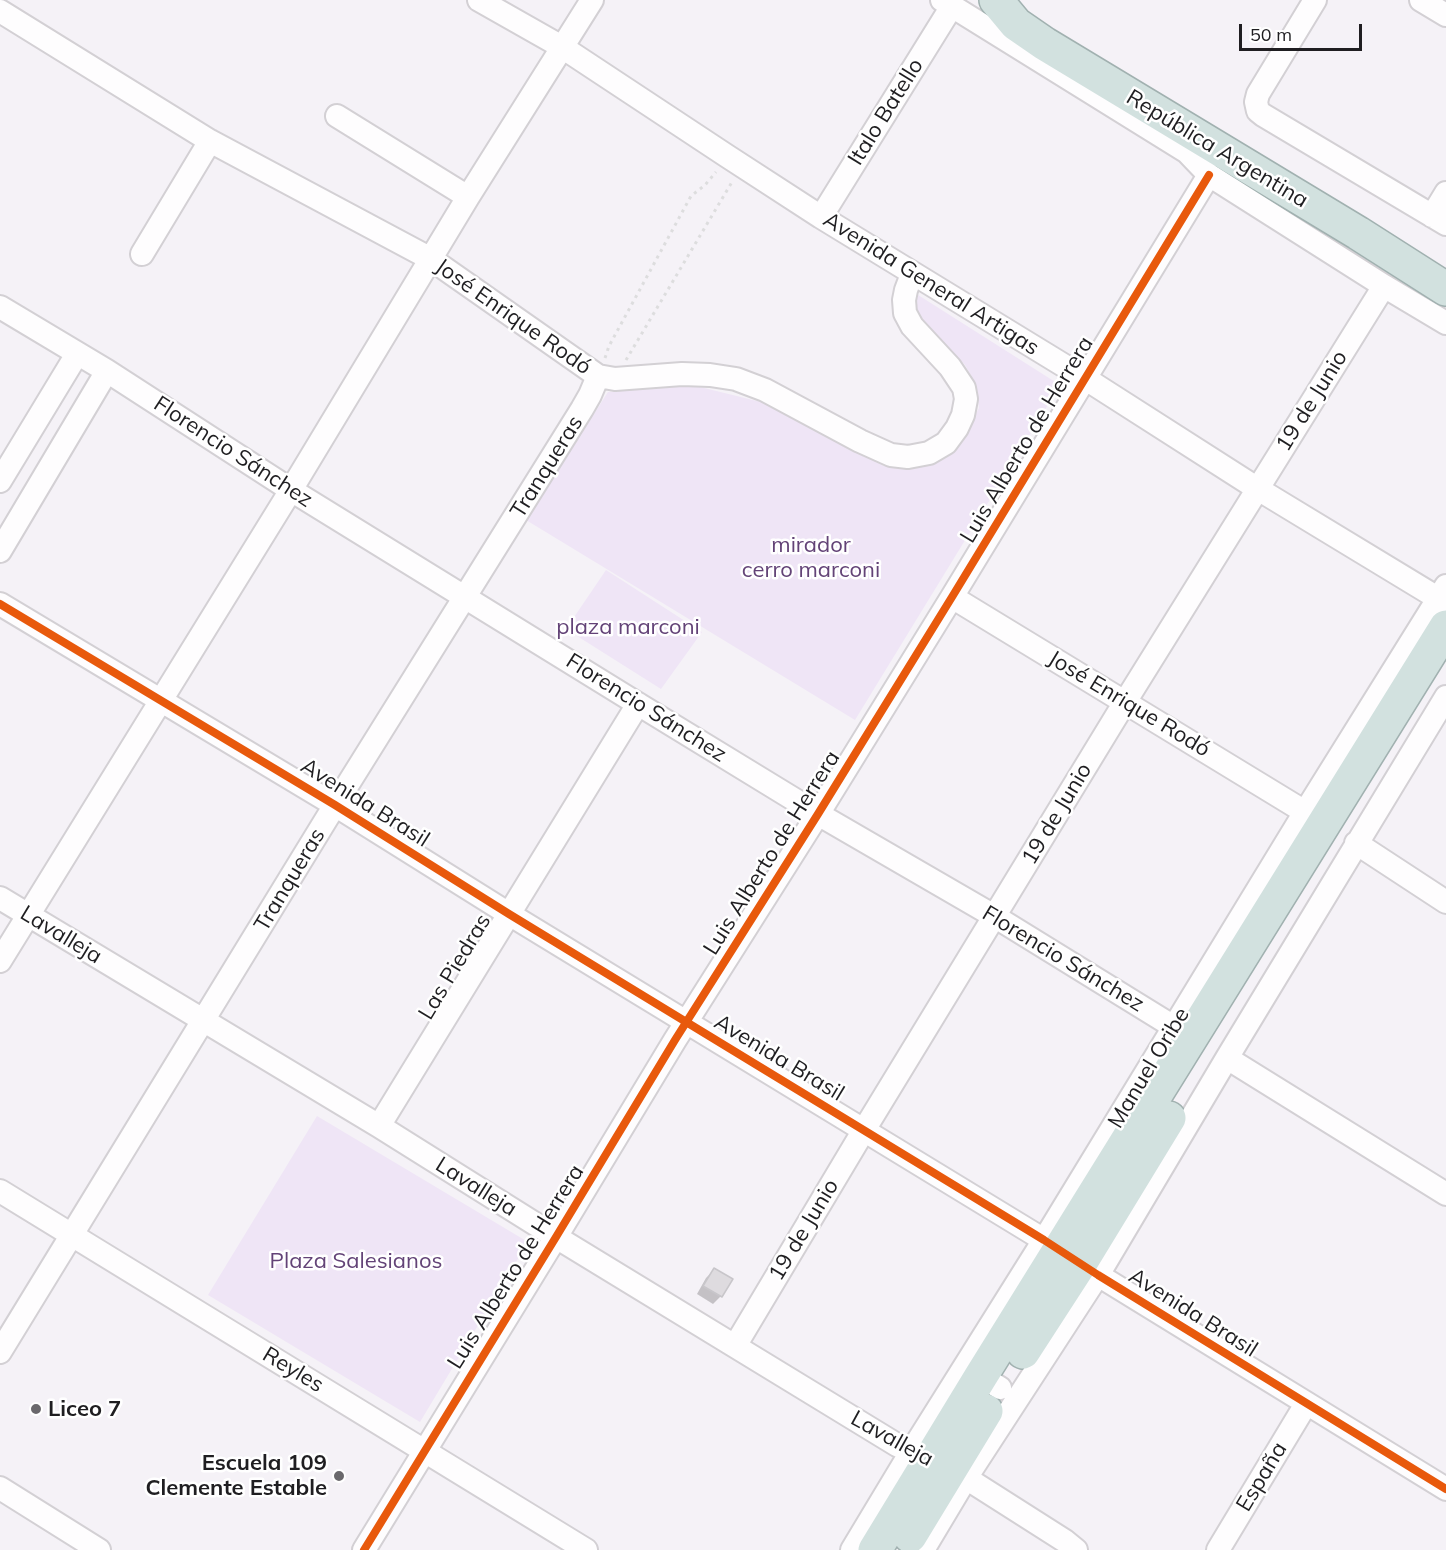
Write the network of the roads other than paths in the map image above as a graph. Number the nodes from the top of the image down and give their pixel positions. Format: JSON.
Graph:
{"nodes":[{"id":1,"x":479,"y":0,"type":"edge"},
{"id":2,"x":592,"y":0,"type":"edge"},
{"id":3,"x":996,"y":0,"type":"edge"},
{"id":4,"x":1021,"y":0,"type":"edge"},
{"id":5,"x":1315,"y":0,"type":"edge"},
{"id":6,"x":1421,"y":0,"type":"edge"},
{"id":7,"x":946,"y":3,"type":"edge"},
{"id":8,"x":0,"y":11,"type":"edge"},
{"id":9,"x":1446,"y":15,"type":"edge"},
{"id":10,"x":562,"y":47,"type":"junction"},
{"id":11,"x":337,"y":116,"type":"dead end"},
{"id":12,"x":210,"y":141,"type":"junction"},
{"id":13,"x":1209,"y":175,"type":"junction"},
{"id":14,"x":1446,"y":193,"type":"edge"},
{"id":15,"x":468,"y":197,"type":"junction"},
{"id":16,"x":821,"y":217,"type":"junction"},
{"id":17,"x":1439,"y":220,"type":"edge"},
{"id":18,"x":142,"y":254,"type":"dead end"},
{"id":19,"x":431,"y":259,"type":"junction"},
{"id":20,"x":1446,"y":266,"type":"edge"},
{"id":21,"x":912,"y":274,"type":"junction"},
{"id":22,"x":1384,"y":286,"type":"junction"},
{"id":23,"x":1446,"y":289,"type":"edge"},
{"id":24,"x":0,"y":307,"type":"edge"},
{"id":25,"x":1446,"y":323,"type":"edge"},
{"id":26,"x":77,"y":354,"type":"junction"},
{"id":27,"x":107,"y":371,"type":"junction"},
{"id":28,"x":606,"y":378,"type":"junction"},
{"id":29,"x":1086,"y":379,"type":"junction"},
{"id":30,"x":0,"y":481,"type":"edge"},
{"id":31,"x":1258,"y":489,"type":"junction"},
{"id":32,"x":291,"y":490,"type":"junction"},
{"id":33,"x":0,"y":551,"type":"edge"},
{"id":34,"x":952,"y":597,"type":"junction"},
{"id":35,"x":466,"y":598,"type":"junction"},
{"id":36,"x":1444,"y":603,"type":"edge"},
{"id":37,"x":0,"y":604,"type":"edge"},
{"id":38,"x":1446,"y":663,"type":"edge"},
{"id":39,"x":1446,"y":697,"type":"edge"},
{"id":40,"x":162,"y":702,"type":"junction"},
{"id":41,"x":1125,"y":702,"type":"junction"},
{"id":42,"x":638,"y":704,"type":"junction"},
{"id":43,"x":335,"y":805,"type":"junction"},
{"id":44,"x":1305,"y":812,"type":"junction"},
{"id":45,"x":818,"y":814,"type":"junction"},
{"id":46,"x":1356,"y":843,"type":"junction"},
{"id":47,"x":0,"y":898,"type":"edge"},
{"id":48,"x":1446,"y":902,"type":"edge"},
{"id":49,"x":509,"y":914,"type":"junction"},
{"id":50,"x":28,"y":916,"type":"junction"},
{"id":51,"x":994,"y":916,"type":"junction"},
{"id":52,"x":0,"y":962,"type":"edge"},
{"id":53,"x":204,"y":1021,"type":"junction"},
{"id":54,"x":686,"y":1023,"type":"junction"},
{"id":55,"x":1174,"y":1027,"type":"junction"},
{"id":56,"x":1227,"y":1058,"type":"junction"},
{"id":57,"x":379,"y":1126,"type":"junction"},
{"id":58,"x":864,"y":1130,"type":"junction"},
{"id":59,"x":1444,"y":1186,"type":"edge"},
{"id":60,"x":0,"y":1191,"type":"edge"},
{"id":61,"x":72,"y":1235,"type":"junction"},
{"id":62,"x":556,"y":1237,"type":"junction"},
{"id":63,"x":1071,"y":1257,"type":"junction"},
{"id":64,"x":735,"y":1346,"type":"junction"},
{"id":65,"x":0,"y":1352,"type":"edge"},
{"id":66,"x":1306,"y":1404,"type":"junction"},
{"id":67,"x":424,"y":1451,"type":"junction"},
{"id":68,"x":939,"y":1465,"type":"junction"},
{"id":69,"x":0,"y":1488,"type":"edge"},
{"id":70,"x":1446,"y":1489,"type":"edge"},
{"id":71,"x":99,"y":1550,"type":"edge"},
{"id":72,"x":364,"y":1550,"type":"edge"},
{"id":73,"x":586,"y":1550,"type":"edge"},
{"id":74,"x":852,"y":1550,"type":"edge"},
{"id":75,"x":875,"y":1550,"type":"edge"},
{"id":76,"x":901,"y":1550,"type":"edge"},
{"id":77,"x":923,"y":1550,"type":"edge"},
{"id":78,"x":1076,"y":1550,"type":"edge"},
{"id":79,"x":1218,"y":1550,"type":"edge"}],
"edges":[{"from":1,"to":10,"type":"street","name":"Avenida General Artigas"},
{"from":2,"to":10,"type":"street"},
{"from":3,"to":23,"type":"highway","name":"República Argentina"},
{"from":4,"to":20,"type":"highway","name":"República Argentina"},
{"from":5,"to":17,"type":"street"},
{"from":6,"to":9,"type":"street"},
{"from":7,"to":13,"type":"street"},
{"from":7,"to":16,"type":"street","name":"Italo Batello"},
{"from":8,"to":12,"type":"street","name":"José Enrique Rodó"},
{"from":10,"to":15,"type":"street"},
{"from":10,"to":16,"type":"street","name":"Avenida General Artigas"},
{"from":11,"to":15,"type":"street"},
{"from":12,"to":18,"type":"street"},
{"from":12,"to":19,"type":"street","name":"José Enrique Rodó"},
{"from":13,"to":22,"type":"street"},
{"from":13,"to":29,"type":"street","name":"Luis Alberto de Herrera"},
{"from":14,"to":17,"type":"street"},
{"from":15,"to":19,"type":"street"},
{"from":16,"to":21,"type":"street","name":"Avenida General Artigas"},
{"from":19,"to":28,"type":"street","name":"José Enrique Rodó"},
{"from":19,"to":32,"type":"street"},
{"from":21,"to":28,"type":"street","name":"José Enrique Rodó"},
{"from":21,"to":29,"type":"street","name":"Avenida General Artigas"},
{"from":22,"to":25,"type":"street"},
{"from":22,"to":31,"type":"street","name":"19 de Junio"},
{"from":24,"to":26,"type":"street","name":"Florencio Sánchez"},
{"from":26,"to":27,"type":"street","name":"Florencio Sánchez"},
{"from":26,"to":30,"type":"street"},
{"from":27,"to":32,"type":"street","name":"Florencio Sánchez"},
{"from":27,"to":33,"type":"street"},
{"from":28,"to":35,"type":"street","name":"Tranqueras"},
{"from":29,"to":31,"type":"street","name":"Avenida General Artigas"},
{"from":29,"to":34,"type":"street","name":"Luis Alberto de Herrera"},
{"from":31,"to":36,"type":"street","name":"Avenida General Artigas"},
{"from":31,"to":41,"type":"street","name":"19 de Junio"},
{"from":32,"to":35,"type":"street","name":"Florencio Sánchez"},
{"from":32,"to":40,"type":"street"},
{"from":34,"to":41,"type":"street","name":"José Enrique Rodó"},
{"from":34,"to":45,"type":"street","name":"Luis Alberto de Herrera"},
{"from":35,"to":42,"type":"street","name":"Florencio Sánchez"},
{"from":35,"to":43,"type":"street","name":"Tranqueras"},
{"from":36,"to":44,"type":"street","name":"Manuel Oribe"},
{"from":36,"to":63,"type":"highway","name":"Manuel Oribe"},
{"from":37,"to":40,"type":"street","name":"Avenida Brasil"},
{"from":38,"to":63,"type":"highway","name":"Manuel Oribe"},
{"from":39,"to":46,"type":"street"},
{"from":40,"to":43,"type":"street","name":"Avenida Brasil"},
{"from":40,"to":50,"type":"street"},
{"from":41,"to":44,"type":"street","name":"José Enrique Rodó"},
{"from":41,"to":51,"type":"street","name":"19 de Junio"},
{"from":42,"to":45,"type":"street","name":"Florencio Sánchez"},
{"from":42,"to":49,"type":"street","name":"Las Piedras"},
{"from":43,"to":49,"type":"street","name":"Avenida Brasil"},
{"from":43,"to":53,"type":"street","name":"Tranqueras"},
{"from":44,"to":55,"type":"street","name":"Manuel Oribe"},
{"from":45,"to":51,"type":"street","name":"Florencio Sánchez"},
{"from":45,"to":54,"type":"street","name":"Luis Alberto de Herrera"},
{"from":46,"to":48,"type":"street"},
{"from":46,"to":56,"type":"street"},
{"from":47,"to":50,"type":"street","name":"Lavalleja"},
{"from":49,"to":54,"type":"street","name":"Avenida Brasil"},
{"from":49,"to":57,"type":"street","name":"Las Piedras"},
{"from":50,"to":52,"type":"street"},
{"from":50,"to":53,"type":"street","name":"Lavalleja"},
{"from":51,"to":55,"type":"street","name":"Florencio Sánchez"},
{"from":51,"to":58,"type":"street","name":"19 de Junio"},
{"from":53,"to":57,"type":"street","name":"Lavalleja"},
{"from":53,"to":61,"type":"street","name":"Tranqueras"},
{"from":54,"to":58,"type":"street","name":"Avenida Brasil"},
{"from":54,"to":62,"type":"street","name":"Luis Alberto de Herrera"},
{"from":55,"to":63,"type":"street","name":"Manuel Oribe"},
{"from":56,"to":59,"type":"street"},
{"from":56,"to":63,"type":"street"},
{"from":57,"to":62,"type":"street","name":"Lavalleja"},
{"from":58,"to":63,"type":"street","name":"Avenida Brasil"},
{"from":58,"to":64,"type":"street","name":"19 de Junio"},
{"from":60,"to":61,"type":"street","name":"Reyles"},
{"from":61,"to":65,"type":"street","name":"Tranqueras"},
{"from":61,"to":67,"type":"street","name":"Reyles"},
{"from":62,"to":64,"type":"street","name":"Lavalleja"},
{"from":62,"to":67,"type":"street","name":"Luis Alberto de Herrera"},
{"from":63,"to":66,"type":"street","name":"Avenida Brasil"},
{"from":63,"to":68,"type":"street"},
{"from":63,"to":68,"type":"street","name":"Manuel Oribe"},
{"from":63,"to":68,"type":"highway","name":"Manuel Oribe"},
{"from":64,"to":68,"type":"street","name":"Lavalleja"},
{"from":66,"to":70,"type":"street","name":"Avenida Brasil"},
{"from":66,"to":79,"type":"street","name":"España"},
{"from":67,"to":72,"type":"street","name":"Luis Alberto de Herrera"},
{"from":67,"to":73,"type":"street","name":"Reyles"},
{"from":68,"to":74,"type":"street","name":"Manuel Oribe"},
{"from":68,"to":75,"type":"highway","name":"Manuel Oribe"},
{"from":68,"to":76,"type":"highway","name":"Manuel Oribe"},
{"from":68,"to":77,"type":"street"},
{"from":68,"to":78,"type":"street","name":"Lavalleja"},
{"from":69,"to":71,"type":"street"}]}
